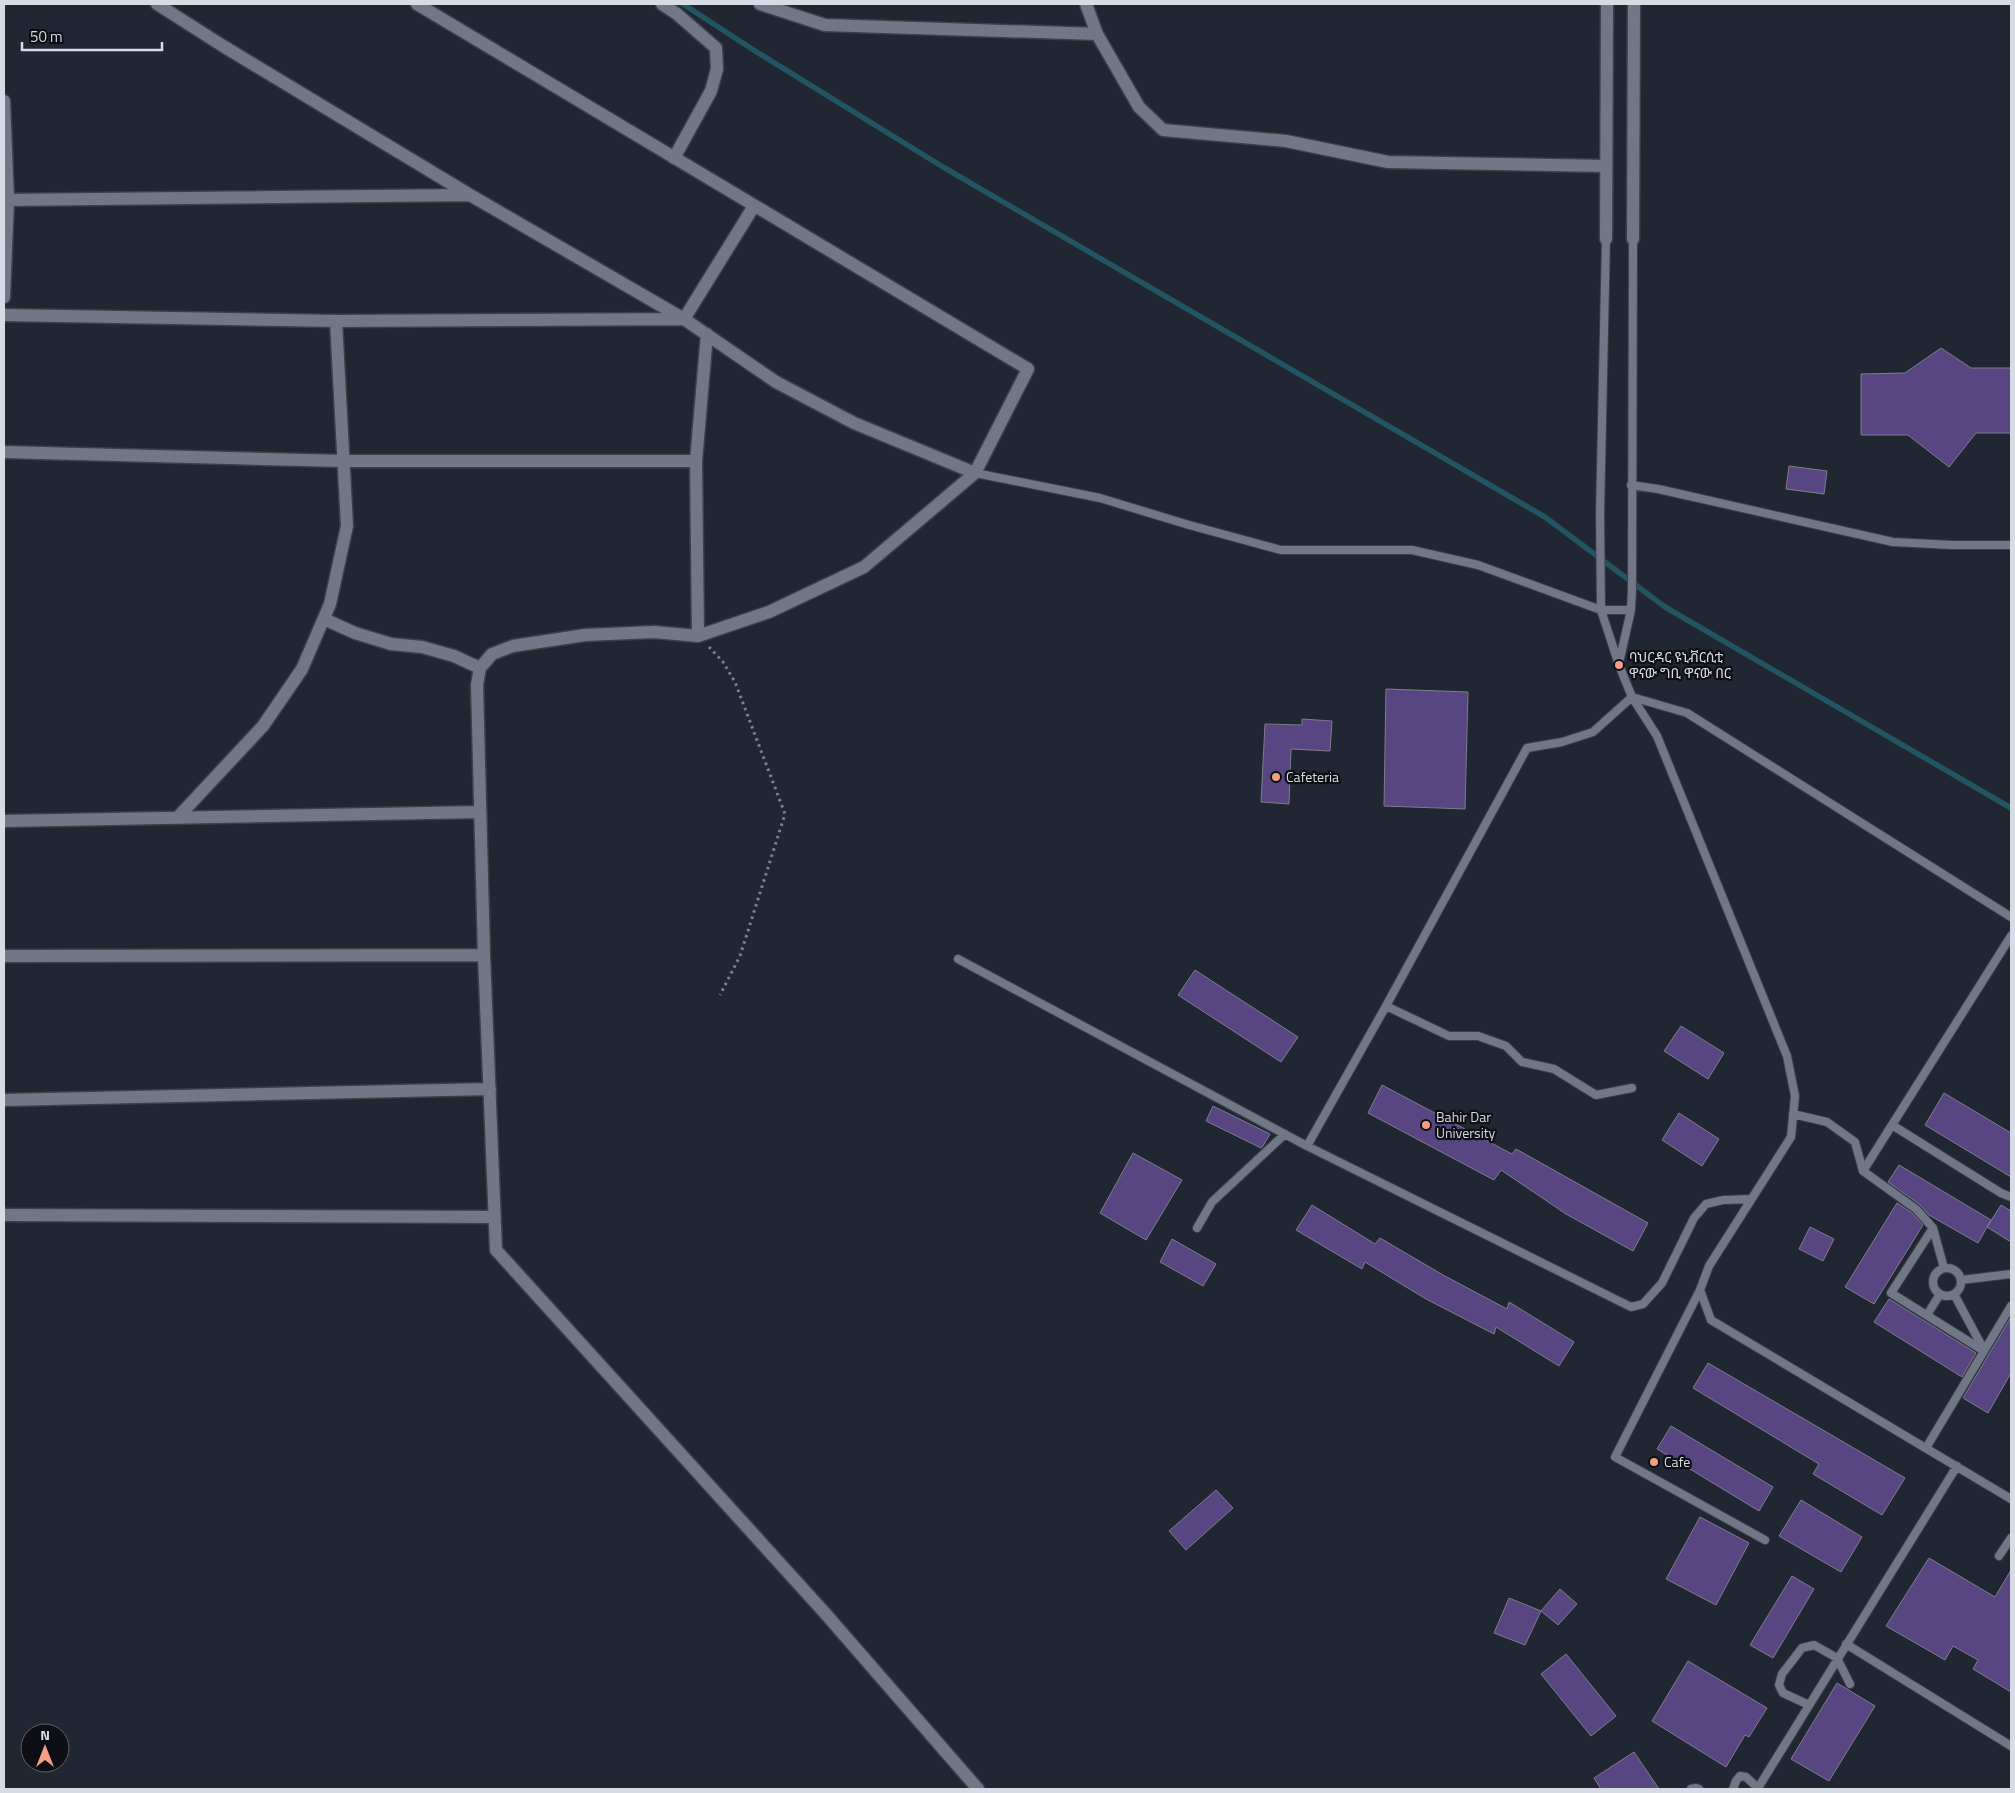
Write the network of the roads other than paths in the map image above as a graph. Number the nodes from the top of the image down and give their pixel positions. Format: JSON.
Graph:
{"nodes":[{"id":1,"x":157,"y":4,"type":"edge"},
{"id":2,"x":417,"y":4,"type":"edge"},
{"id":3,"x":662,"y":4,"type":"edge"},
{"id":4,"x":760,"y":4,"type":"edge"},
{"id":5,"x":1086,"y":4,"type":"edge"},
{"id":6,"x":1607,"y":4,"type":"edge"},
{"id":7,"x":1634,"y":4,"type":"edge"},
{"id":8,"x":1097,"y":34,"type":"junction"},
{"id":9,"x":4,"y":100,"type":"edge"},
{"id":10,"x":674,"y":158,"type":"junction"},
{"id":11,"x":1606,"y":166,"type":"junction"},
{"id":12,"x":470,"y":195,"type":"junction"},
{"id":13,"x":6,"y":200,"type":"edge"},
{"id":14,"x":754,"y":206,"type":"junction"},
{"id":15,"x":1606,"y":239,"type":"joint"},
{"id":16,"x":1633,"y":239,"type":"joint"},
{"id":17,"x":4,"y":297,"type":"edge"},
{"id":18,"x":4,"y":315,"type":"edge"},
{"id":19,"x":684,"y":319,"type":"junction"},
{"id":20,"x":336,"y":321,"type":"junction"},
{"id":21,"x":707,"y":334,"type":"junction"},
{"id":22,"x":4,"y":452,"type":"edge"},
{"id":23,"x":343,"y":461,"type":"junction"},
{"id":24,"x":696,"y":461,"type":"junction"},
{"id":25,"x":975,"y":473,"type":"junction"},
{"id":26,"x":1631,"y":485,"type":"junction"},
{"id":27,"x":2011,"y":545,"type":"edge"},
{"id":28,"x":1602,"y":610,"type":"junction"},
{"id":29,"x":1631,"y":610,"type":"junction"},
{"id":30,"x":324,"y":619,"type":"junction"},
{"id":31,"x":698,"y":636,"type":"junction"},
{"id":32,"x":1618,"y":665,"type":"junction"},
{"id":33,"x":480,"y":668,"type":"junction"},
{"id":34,"x":1632,"y":697,"type":"junction"},
{"id":35,"x":480,"y":812,"type":"junction"},
{"id":36,"x":178,"y":817,"type":"junction"},
{"id":37,"x":4,"y":821,"type":"edge"},
{"id":38,"x":2011,"y":916,"type":"edge"},
{"id":39,"x":2011,"y":936,"type":"edge"},
{"id":40,"x":484,"y":955,"type":"junction"},
{"id":41,"x":4,"y":956,"type":"edge"},
{"id":42,"x":958,"y":959,"type":"dead end"},
{"id":43,"x":1386,"y":1006,"type":"junction"},
{"id":44,"x":1632,"y":1088,"type":"dead end"},
{"id":45,"x":490,"y":1089,"type":"junction"},
{"id":46,"x":4,"y":1100,"type":"edge"},
{"id":47,"x":1793,"y":1114,"type":"junction"},
{"id":48,"x":1892,"y":1126,"type":"junction"},
{"id":49,"x":1285,"y":1134,"type":"junction"},
{"id":50,"x":1307,"y":1146,"type":"junction"},
{"id":51,"x":1863,"y":1171,"type":"junction"},
{"id":52,"x":2011,"y":1198,"type":"edge"},
{"id":53,"x":1751,"y":1199,"type":"junction"},
{"id":54,"x":4,"y":1215,"type":"edge"},
{"id":55,"x":495,"y":1217,"type":"junction"},
{"id":56,"x":1197,"y":1228,"type":"dead end"},
{"id":57,"x":1933,"y":1228,"type":"junction"},
{"id":58,"x":1944,"y":1268,"type":"junction"},
{"id":59,"x":2011,"y":1274,"type":"edge"},
{"id":60,"x":1961,"y":1280,"type":"junction"},
{"id":61,"x":1700,"y":1290,"type":"junction"},
{"id":62,"x":1940,"y":1294,"type":"junction"},
{"id":63,"x":1954,"y":1294,"type":"junction"},
{"id":64,"x":2011,"y":1306,"type":"edge"},
{"id":65,"x":1927,"y":1315,"type":"junction"},
{"id":66,"x":1984,"y":1351,"type":"junction"},
{"id":67,"x":1926,"y":1448,"type":"junction"},
{"id":68,"x":1956,"y":1466,"type":"junction"},
{"id":69,"x":2011,"y":1498,"type":"edge"},
{"id":70,"x":2011,"y":1538,"type":"edge"},
{"id":71,"x":1765,"y":1540,"type":"dead end"},
{"id":72,"x":2000,"y":1556,"type":"dead end"},
{"id":73,"x":1846,"y":1644,"type":"junction"},
{"id":74,"x":1837,"y":1658,"type":"junction"},
{"id":75,"x":1850,"y":1684,"type":"dead end"},
{"id":76,"x":1808,"y":1705,"type":"junction"},
{"id":77,"x":2011,"y":1746,"type":"edge"},
{"id":78,"x":978,"y":1789,"type":"edge"},
{"id":79,"x":1691,"y":1789,"type":"edge"},
{"id":80,"x":1699,"y":1789,"type":"edge"},
{"id":81,"x":1733,"y":1789,"type":"edge"}],
"edges":[{"from":1,"to":12,"type":"street"},
{"from":2,"to":10,"type":"street"},
{"from":3,"to":10,"type":"street"},
{"from":4,"to":8,"type":"street"},
{"from":5,"to":8,"type":"street"},
{"from":6,"to":11,"type":"street"},
{"from":7,"to":16,"type":"street"},
{"from":8,"to":11,"type":"street"},
{"from":9,"to":13,"type":"street"},
{"from":10,"to":14,"type":"street"},
{"from":11,"to":15,"type":"street"},
{"from":12,"to":13,"type":"street"},
{"from":12,"to":19,"type":"street"},
{"from":13,"to":17,"type":"street"},
{"from":14,"to":19,"type":"street"},
{"from":14,"to":25,"type":"street"},
{"from":15,"to":28,"type":"lane"},
{"from":16,"to":26,"type":"lane"},
{"from":18,"to":20,"type":"street"},
{"from":19,"to":20,"type":"street"},
{"from":19,"to":21,"type":"street"},
{"from":20,"to":23,"type":"street"},
{"from":21,"to":24,"type":"street"},
{"from":21,"to":25,"type":"street"},
{"from":22,"to":23,"type":"street"},
{"from":23,"to":24,"type":"street"},
{"from":23,"to":30,"type":"street"},
{"from":24,"to":31,"type":"street"},
{"from":25,"to":28,"type":"lane"},
{"from":25,"to":31,"type":"street"},
{"from":26,"to":27,"type":"lane"},
{"from":26,"to":29,"type":"lane"},
{"from":28,"to":29,"type":"lane"},
{"from":28,"to":32,"type":"lane"},
{"from":29,"to":32,"type":"lane"},
{"from":30,"to":33,"type":"street"},
{"from":30,"to":36,"type":"street"},
{"from":31,"to":33,"type":"street"},
{"from":32,"to":34,"type":"lane"},
{"from":33,"to":35,"type":"street"},
{"from":34,"to":38,"type":"lane"},
{"from":34,"to":43,"type":"lane"},
{"from":34,"to":47,"type":"lane"},
{"from":35,"to":36,"type":"street"},
{"from":35,"to":40,"type":"street"},
{"from":36,"to":37,"type":"street"},
{"from":39,"to":48,"type":"lane"},
{"from":40,"to":41,"type":"street"},
{"from":40,"to":45,"type":"street"},
{"from":42,"to":49,"type":"lane"},
{"from":43,"to":44,"type":"lane"},
{"from":43,"to":50,"type":"lane"},
{"from":45,"to":46,"type":"street"},
{"from":45,"to":55,"type":"street"},
{"from":47,"to":51,"type":"lane"},
{"from":47,"to":53,"type":"lane"},
{"from":48,"to":51,"type":"lane"},
{"from":48,"to":52,"type":"lane"},
{"from":49,"to":50,"type":"lane"},
{"from":49,"to":56,"type":"lane"},
{"from":50,"to":53,"type":"lane"},
{"from":51,"to":57,"type":"lane"},
{"from":53,"to":61,"type":"lane"},
{"from":54,"to":55,"type":"street"},
{"from":55,"to":78,"type":"street"},
{"from":57,"to":58,"type":"lane"},
{"from":57,"to":65,"type":"lane"},
{"from":58,"to":60,"type":"lane"},
{"from":58,"to":62,"type":"lane"},
{"from":59,"to":60,"type":"lane"},
{"from":60,"to":63,"type":"lane"},
{"from":61,"to":67,"type":"lane"},
{"from":61,"to":71,"type":"lane"},
{"from":62,"to":63,"type":"lane"},
{"from":62,"to":65,"type":"lane"},
{"from":63,"to":66,"type":"lane"},
{"from":64,"to":66,"type":"lane"},
{"from":65,"to":66,"type":"lane"},
{"from":66,"to":67,"type":"lane"},
{"from":67,"to":68,"type":"lane"},
{"from":68,"to":69,"type":"lane"},
{"from":68,"to":73,"type":"lane"},
{"from":70,"to":72,"type":"lane"},
{"from":73,"to":74,"type":"lane"},
{"from":73,"to":77,"type":"lane"},
{"from":74,"to":75,"type":"lane"},
{"from":74,"to":76,"type":"lane"},
{"from":74,"to":76,"type":"lane"},
{"from":76,"to":81,"type":"lane"},
{"from":79,"to":80,"type":"lane"}]}
